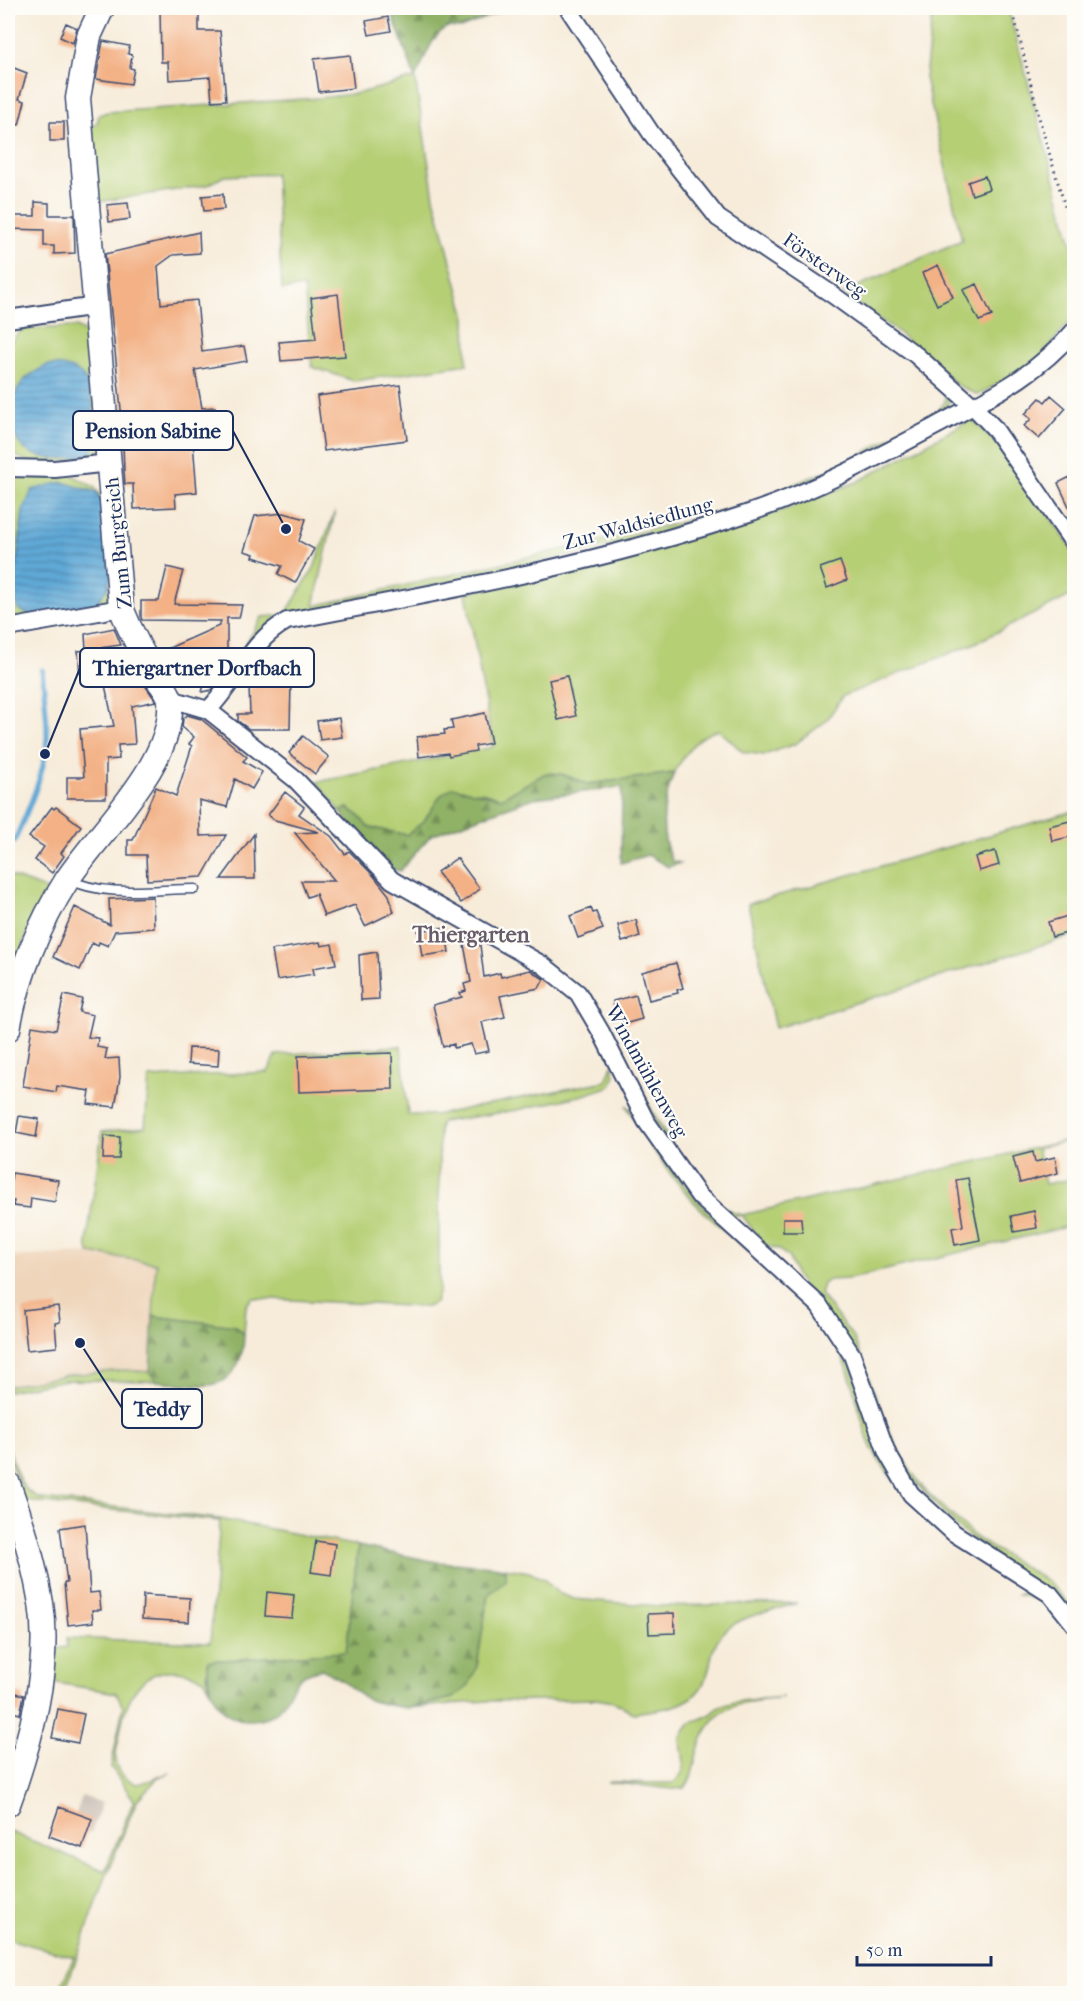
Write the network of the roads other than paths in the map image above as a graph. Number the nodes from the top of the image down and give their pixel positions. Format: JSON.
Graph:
{"nodes":[{"id":1,"x":102,"y":8,"type":"edge"},
{"id":2,"x":568,"y":8,"type":"edge"},
{"id":3,"x":96,"y":306,"type":"junction"},
{"id":4,"x":8,"y":319,"type":"edge"},
{"id":5,"x":1074,"y":331,"type":"edge"},
{"id":6,"x":973,"y":406,"type":"junction"},
{"id":7,"x":109,"y":463,"type":"junction"},
{"id":8,"x":8,"y":468,"type":"edge"},
{"id":9,"x":1074,"y":544,"type":"edge"},
{"id":10,"x":121,"y":609,"type":"junction"},
{"id":11,"x":8,"y":628,"type":"edge"},
{"id":12,"x":171,"y":699,"type":"junction"},
{"id":13,"x":208,"y":710,"type":"junction"},
{"id":14,"x":68,"y":879,"type":"junction"},
{"id":15,"x":195,"y":889,"type":"dead end"},
{"id":16,"x":8,"y":1029,"type":"edge"},
{"id":17,"x":8,"y":1484,"type":"edge"},
{"id":18,"x":1074,"y":1624,"type":"edge"},
{"id":19,"x":8,"y":1804,"type":"edge"}],
"edges":[{"from":1,"to":3,"type":"street","name":"Zum Burgteich"},
{"from":2,"to":6,"type":"street","name":"Försterweg"},
{"from":3,"to":4,"type":"street"},
{"from":3,"to":7,"type":"street","name":"Zum Burgteich"},
{"from":5,"to":6,"type":"street","name":"Zur Waldsiedlung"},
{"from":6,"to":9,"type":"street","name":"Försterweg"},
{"from":6,"to":13,"type":"street","name":"Zur Waldsiedlung"},
{"from":7,"to":8,"type":"street"},
{"from":7,"to":10,"type":"street","name":"Zum Burgteich"},
{"from":10,"to":11,"type":"street"},
{"from":10,"to":12,"type":"street","name":"Zum Burgteich"},
{"from":12,"to":13,"type":"street","name":"Windmühlenweg"},
{"from":12,"to":14,"type":"street"},
{"from":13,"to":18,"type":"street","name":"Windmühlenweg"},
{"from":14,"to":15,"type":"lane"},
{"from":14,"to":16,"type":"street"},
{"from":17,"to":19,"type":"street"}]}
